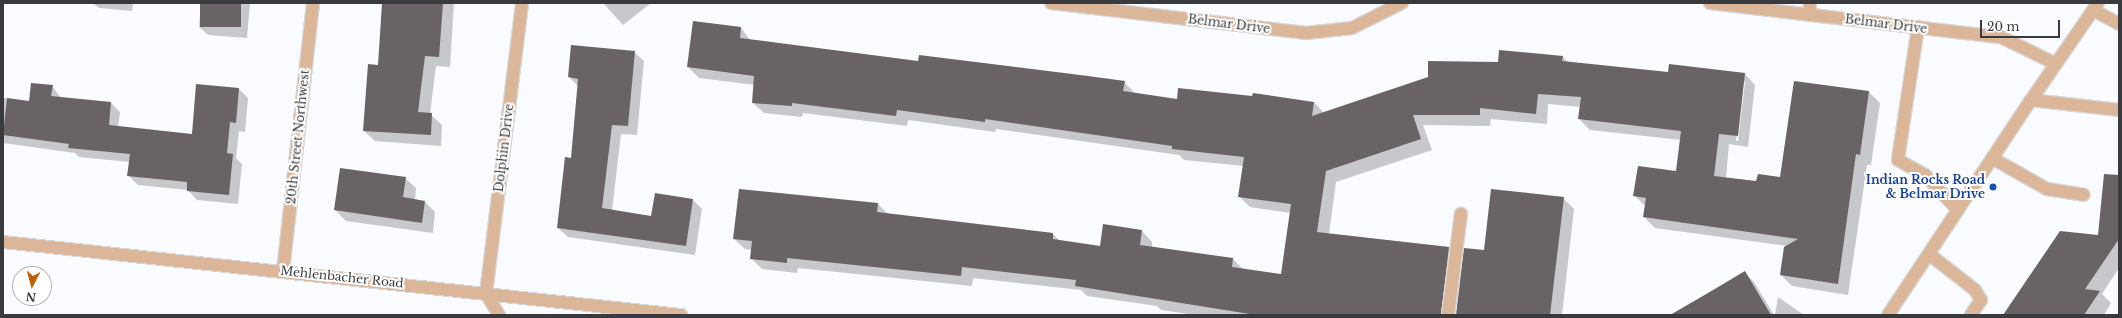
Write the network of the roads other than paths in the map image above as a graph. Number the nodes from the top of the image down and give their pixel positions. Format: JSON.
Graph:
{"nodes":[{"id":1,"x":313,"y":3,"type":"edge"},
{"id":2,"x":522,"y":3,"type":"edge"},
{"id":3,"x":1051,"y":3,"type":"edge"},
{"id":4,"x":1402,"y":3,"type":"edge"},
{"id":5,"x":1710,"y":3,"type":"edge"},
{"id":6,"x":2096,"y":7,"type":"edge"},
{"id":7,"x":1810,"y":9,"type":"edge"},
{"id":8,"x":2119,"y":24,"type":"edge"},
{"id":9,"x":1918,"y":27,"type":"junction"},
{"id":10,"x":2056,"y":64,"type":"junction"},
{"id":11,"x":2031,"y":100,"type":"junction"},
{"id":12,"x":2119,"y":110,"type":"edge"},
{"id":13,"x":1992,"y":158,"type":"junction"},
{"id":14,"x":2084,"y":195,"type":"dead end"},
{"id":15,"x":1958,"y":210,"type":"junction"},
{"id":16,"x":1461,"y":214,"type":"dead end"},
{"id":17,"x":3,"y":242,"type":"edge"},
{"id":18,"x":1929,"y":254,"type":"junction"},
{"id":19,"x":283,"y":271,"type":"junction"},
{"id":20,"x":486,"y":293,"type":"junction"},
{"id":21,"x":499,"y":315,"type":"edge"},
{"id":22,"x":681,"y":315,"type":"edge"},
{"id":23,"x":1448,"y":315,"type":"edge"},
{"id":24,"x":1888,"y":315,"type":"edge"},
{"id":25,"x":1971,"y":315,"type":"edge"}],
"edges":[{"from":1,"to":19,"type":"street","name":"20th Street Northwest"},
{"from":2,"to":20,"type":"street","name":"Dolphin Drive"},
{"from":3,"to":4,"type":"street","name":"Belmar Drive"},
{"from":5,"to":7,"type":"street","name":"Belmar Drive"},
{"from":6,"to":8,"type":"street"},
{"from":6,"to":10,"type":"street"},
{"from":7,"to":9,"type":"street","name":"Belmar Drive"},
{"from":9,"to":10,"type":"street","name":"Belmar Drive"},
{"from":9,"to":15,"type":"street"},
{"from":10,"to":11,"type":"street"},
{"from":11,"to":12,"type":"street"},
{"from":11,"to":13,"type":"street"},
{"from":13,"to":14,"type":"street"},
{"from":13,"to":15,"type":"street"},
{"from":15,"to":18,"type":"street"},
{"from":16,"to":23,"type":"street"},
{"from":17,"to":19,"type":"street","name":"Mehlenbacher Road"},
{"from":18,"to":24,"type":"street"},
{"from":18,"to":25,"type":"street"},
{"from":19,"to":20,"type":"street","name":"Mehlenbacher Road"},
{"from":20,"to":21,"type":"street"},
{"from":20,"to":22,"type":"street","name":"Mehlenbacher Road"}]}
